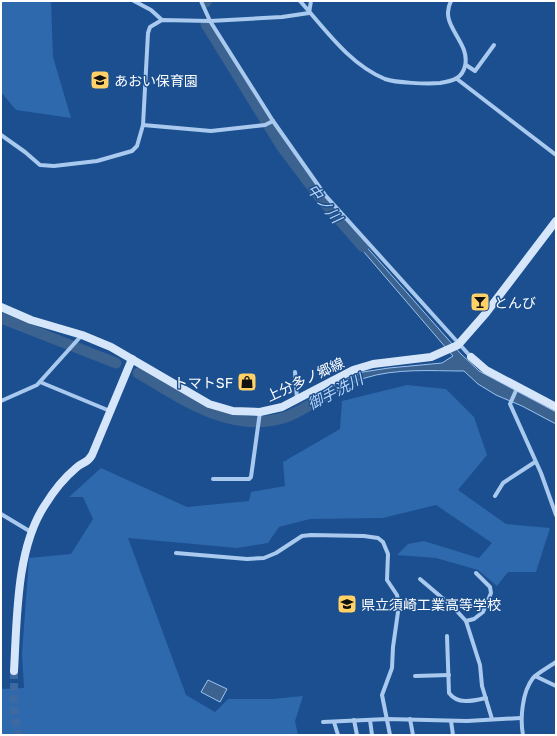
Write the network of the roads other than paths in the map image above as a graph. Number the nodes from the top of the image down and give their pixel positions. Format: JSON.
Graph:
{"nodes":[{"id":1,"x":134,"y":1,"type":"edge"},
{"id":2,"x":201,"y":1,"type":"edge"},
{"id":3,"x":300,"y":1,"type":"edge"},
{"id":4,"x":311,"y":1,"type":"edge"},
{"id":5,"x":451,"y":1,"type":"edge"},
{"id":6,"x":309,"y":13,"type":"junction"},
{"id":7,"x":162,"y":20,"type":"junction"},
{"id":8,"x":210,"y":21,"type":"junction"},
{"id":9,"x":494,"y":45,"type":"dead end"},
{"id":10,"x":466,"y":65,"type":"junction"},
{"id":11,"x":457,"y":79,"type":"junction"},
{"id":12,"x":272,"y":122,"type":"junction"},
{"id":13,"x":143,"y":125,"type":"junction"},
{"id":14,"x":1,"y":135,"type":"edge"},
{"id":15,"x":556,"y":155,"type":"edge"},
{"id":16,"x":556,"y":221,"type":"edge"},
{"id":17,"x":1,"y":307,"type":"edge"},
{"id":18,"x":79,"y":338,"type":"junction"},
{"id":19,"x":456,"y":346,"type":"junction"},
{"id":20,"x":471,"y":357,"type":"joint"},
{"id":21,"x":132,"y":359,"type":"junction"},
{"id":22,"x":295,"y":372,"type":"dead end"},
{"id":23,"x":40,"y":382,"type":"junction"},
{"id":24,"x":517,"y":389,"type":"junction"},
{"id":25,"x":297,"y":399,"type":"junction"},
{"id":26,"x":1,"y":401,"type":"edge"},
{"id":27,"x":556,"y":406,"type":"edge"},
{"id":28,"x":110,"y":411,"type":"junction"},
{"id":29,"x":259,"y":415,"type":"junction"},
{"id":30,"x":535,"y":462,"type":"junction"},
{"id":31,"x":213,"y":480,"type":"dead end"},
{"id":32,"x":495,"y":496,"type":"dead end"},
{"id":33,"x":1,"y":514,"type":"edge"},
{"id":34,"x":556,"y":515,"type":"edge"},
{"id":35,"x":31,"y":532,"type":"junction"},
{"id":36,"x":176,"y":553,"type":"dead end"},
{"id":37,"x":476,"y":573,"type":"dead end"},
{"id":38,"x":420,"y":579,"type":"dead end"},
{"id":39,"x":466,"y":621,"type":"junction"},
{"id":40,"x":447,"y":636,"type":"dead end"},
{"id":41,"x":556,"y":662,"type":"edge"},
{"id":42,"x":14,"y":670,"type":"tunnel mouth"},
{"id":43,"x":449,"y":675,"type":"junction"},
{"id":44,"x":415,"y":676,"type":"dead end"},
{"id":45,"x":535,"y":676,"type":"junction"},
{"id":46,"x":556,"y":686,"type":"edge"},
{"id":47,"x":486,"y":698,"type":"junction"},
{"id":48,"x":521,"y":718,"type":"junction"},
{"id":49,"x":387,"y":719,"type":"junction"},
{"id":50,"x":492,"y":719,"type":"junction"},
{"id":51,"x":354,"y":720,"type":"junction"},
{"id":52,"x":370,"y":720,"type":"junction"},
{"id":53,"x":410,"y":720,"type":"junction"},
{"id":54,"x":451,"y":721,"type":"junction"},
{"id":55,"x":323,"y":722,"type":"dead end"},
{"id":56,"x":334,"y":722,"type":"junction"},
{"id":57,"x":338,"y":735,"type":"edge"},
{"id":58,"x":357,"y":735,"type":"edge"},
{"id":59,"x":372,"y":735,"type":"edge"},
{"id":60,"x":390,"y":735,"type":"edge"},
{"id":61,"x":413,"y":735,"type":"edge"},
{"id":62,"x":453,"y":735,"type":"edge"},
{"id":63,"x":523,"y":735,"type":"edge"}],
"edges":[{"from":1,"to":7,"type":"street"},
{"from":2,"to":8,"type":"street"},
{"from":3,"to":6,"type":"street"},
{"from":4,"to":6,"type":"street"},
{"from":5,"to":10,"type":"street"},
{"from":6,"to":8,"type":"street"},
{"from":6,"to":11,"type":"street"},
{"from":7,"to":8,"type":"street"},
{"from":7,"to":13,"type":"street"},
{"from":8,"to":12,"type":"street"},
{"from":9,"to":10,"type":"street"},
{"from":10,"to":11,"type":"street"},
{"from":11,"to":15,"type":"street"},
{"from":12,"to":13,"type":"street"},
{"from":12,"to":19,"type":"street"},
{"from":13,"to":14,"type":"street"},
{"from":16,"to":19,"type":"main road","name":"上分多ノ郷線"},
{"from":17,"to":18,"type":"main road","name":"上分多ノ郷線"},
{"from":18,"to":21,"type":"main road","name":"上分多ノ郷線"},
{"from":18,"to":23,"type":"street"},
{"from":19,"to":20,"type":"street"},
{"from":19,"to":25,"type":"main road","name":"上分多ノ郷線"},
{"from":20,"to":24,"type":"main road"},
{"from":21,"to":28,"type":"main road"},
{"from":21,"to":29,"type":"main road","name":"上分多ノ郷線"},
{"from":22,"to":25,"type":"street"},
{"from":23,"to":26,"type":"street"},
{"from":23,"to":28,"type":"street"},
{"from":24,"to":27,"type":"main road"},
{"from":24,"to":30,"type":"street"},
{"from":25,"to":29,"type":"main road","name":"上分多ノ郷線"},
{"from":28,"to":35,"type":"main road"},
{"from":29,"to":31,"type":"street"},
{"from":30,"to":32,"type":"street"},
{"from":30,"to":34,"type":"street"},
{"from":33,"to":35,"type":"street"},
{"from":35,"to":42,"type":"main road"},
{"from":36,"to":49,"type":"street"},
{"from":37,"to":39,"type":"street"},
{"from":38,"to":39,"type":"street"},
{"from":39,"to":47,"type":"street"},
{"from":40,"to":43,"type":"street"},
{"from":41,"to":45,"type":"street"},
{"from":43,"to":44,"type":"street"},
{"from":43,"to":47,"type":"street"},
{"from":45,"to":46,"type":"street"},
{"from":45,"to":48,"type":"street"},
{"from":47,"to":50,"type":"street"},
{"from":48,"to":50,"type":"street"},
{"from":48,"to":63,"type":"street"},
{"from":49,"to":52,"type":"street"},
{"from":49,"to":53,"type":"street"},
{"from":49,"to":60,"type":"street"},
{"from":50,"to":54,"type":"street"},
{"from":51,"to":52,"type":"street"},
{"from":51,"to":56,"type":"street"},
{"from":51,"to":58,"type":"street"},
{"from":52,"to":59,"type":"street"},
{"from":53,"to":54,"type":"street"},
{"from":53,"to":61,"type":"street"},
{"from":54,"to":62,"type":"street"},
{"from":55,"to":56,"type":"street"},
{"from":56,"to":57,"type":"street"}]}
